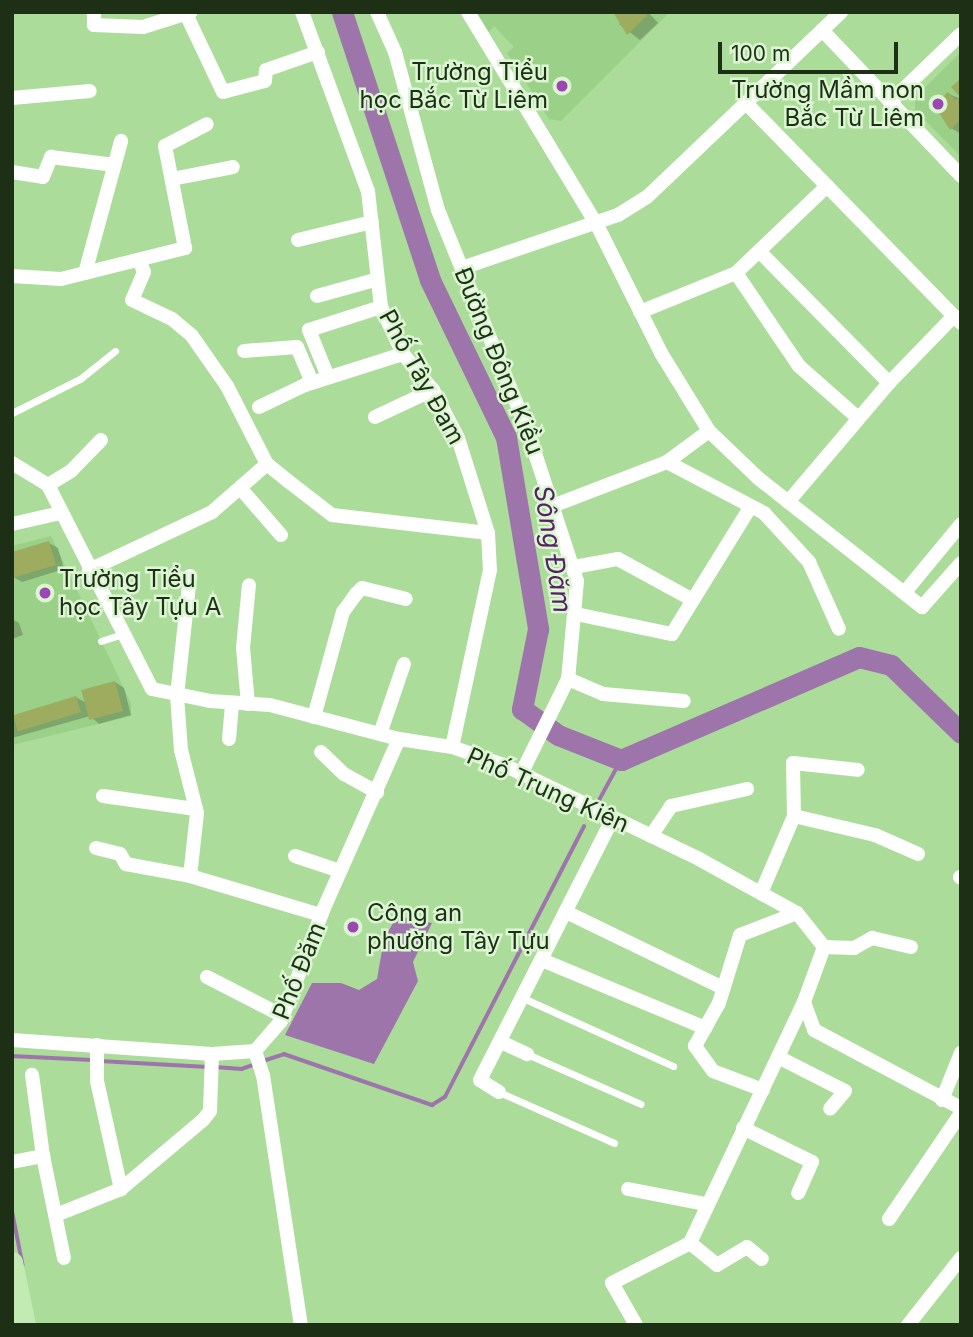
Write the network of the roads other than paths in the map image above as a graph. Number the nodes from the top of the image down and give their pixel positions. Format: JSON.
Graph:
{"nodes":[{"id":1,"x":302,"y":12,"type":"edge"},
{"id":2,"x":377,"y":12,"type":"edge"},
{"id":3,"x":468,"y":12,"type":"edge"},
{"id":4,"x":841,"y":12,"type":"edge"},
{"id":5,"x":189,"y":13,"type":"edge"},
{"id":6,"x":94,"y":19,"type":"edge"},
{"id":7,"x":822,"y":30,"type":"junction"},
{"id":8,"x":961,"y":34,"type":"edge"},
{"id":9,"x":318,"y":52,"type":"junction"},
{"id":10,"x":90,"y":91,"type":"dead end"},
{"id":11,"x":12,"y":98,"type":"edge"},
{"id":12,"x":890,"y":102,"type":"junction"},
{"id":13,"x":747,"y":104,"type":"junction"},
{"id":14,"x":207,"y":124,"type":"dead end"},
{"id":15,"x":121,"y":141,"type":"dead end"},
{"id":16,"x":114,"y":165,"type":"junction"},
{"id":17,"x":233,"y":167,"type":"dead end"},
{"id":18,"x":12,"y":172,"type":"edge"},
{"id":19,"x":961,"y":176,"type":"edge"},
{"id":20,"x":172,"y":178,"type":"junction"},
{"id":21,"x":827,"y":186,"type":"junction"},
{"id":22,"x":372,"y":222,"type":"junction"},
{"id":23,"x":596,"y":223,"type":"junction"},
{"id":24,"x":298,"y":240,"type":"dead end"},
{"id":25,"x":760,"y":251,"type":"junction"},
{"id":26,"x":139,"y":260,"type":"junction"},
{"id":27,"x":462,"y":268,"type":"junction"},
{"id":28,"x":85,"y":273,"type":"junction"},
{"id":29,"x":736,"y":273,"type":"junction"},
{"id":30,"x":12,"y":276,"type":"edge"},
{"id":31,"x":375,"y":280,"type":"junction"},
{"id":32,"x":317,"y":296,"type":"dead end"},
{"id":33,"x":382,"y":307,"type":"junction"},
{"id":34,"x":640,"y":312,"type":"junction"},
{"id":35,"x":957,"y":319,"type":"edge"},
{"id":36,"x":115,"y":351,"type":"dead end"},
{"id":37,"x":244,"y":351,"type":"dead end"},
{"id":38,"x":403,"y":354,"type":"junction"},
{"id":39,"x":328,"y":377,"type":"junction"},
{"id":40,"x":312,"y":382,"type":"junction"},
{"id":41,"x":889,"y":383,"type":"junction"},
{"id":42,"x":433,"y":390,"type":"junction"},
{"id":43,"x":259,"y":407,"type":"dead end"},
{"id":44,"x":12,"y":413,"type":"edge"},
{"id":45,"x":375,"y":417,"type":"dead end"},
{"id":46,"x":858,"y":418,"type":"junction"},
{"id":47,"x":709,"y":432,"type":"junction"},
{"id":48,"x":101,"y":440,"type":"dead end"},
{"id":49,"x":667,"y":462,"type":"junction"},
{"id":50,"x":12,"y":463,"type":"edge"},
{"id":51,"x":267,"y":464,"type":"junction"},
{"id":52,"x":48,"y":485,"type":"junction"},
{"id":53,"x":241,"y":489,"type":"junction"},
{"id":54,"x":788,"y":502,"type":"junction"},
{"id":55,"x":555,"y":505,"type":"junction"},
{"id":56,"x":751,"y":506,"type":"junction"},
{"id":57,"x":61,"y":513,"type":"junction"},
{"id":58,"x":12,"y":524,"type":"edge"},
{"id":59,"x":961,"y":524,"type":"edge"},
{"id":60,"x":488,"y":533,"type":"junction"},
{"id":61,"x":281,"y":535,"type":"dead end"},
{"id":62,"x":961,"y":563,"type":"edge"},
{"id":63,"x":574,"y":567,"type":"junction"},
{"id":64,"x":89,"y":570,"type":"junction"},
{"id":65,"x":190,"y":576,"type":"dead end"},
{"id":66,"x":249,"y":585,"type":"dead end"},
{"id":67,"x":905,"y":592,"type":"junction"},
{"id":68,"x":691,"y":598,"type":"junction"},
{"id":69,"x":407,"y":599,"type":"dead end"},
{"id":70,"x":576,"y":614,"type":"junction"},
{"id":71,"x":839,"y":629,"type":"dead end"},
{"id":72,"x":123,"y":634,"type":"junction"},
{"id":73,"x":101,"y":641,"type":"dead end"},
{"id":74,"x":404,"y":664,"type":"dead end"},
{"id":75,"x":568,"y":679,"type":"junction"},
{"id":76,"x":177,"y":696,"type":"junction"},
{"id":77,"x":684,"y":701,"type":"dead end"},
{"id":78,"x":232,"y":703,"type":"junction"},
{"id":79,"x":248,"y":704,"type":"junction"},
{"id":80,"x":314,"y":717,"type":"junction"},
{"id":81,"x":380,"y":734,"type":"junction"},
{"id":82,"x":229,"y":739,"type":"dead end"},
{"id":83,"x":399,"y":739,"type":"junction"},
{"id":84,"x":452,"y":747,"type":"junction"},
{"id":85,"x":321,"y":752,"type":"dead end"},
{"id":86,"x":858,"y":770,"type":"dead end"},
{"id":87,"x":521,"y":774,"type":"junction"},
{"id":88,"x":747,"y":789,"type":"dead end"},
{"id":89,"x":377,"y":792,"type":"junction"},
{"id":90,"x":103,"y":796,"type":"dead end"},
{"id":91,"x":196,"y":808,"type":"junction"},
{"id":92,"x":794,"y":816,"type":"junction"},
{"id":93,"x":610,"y":819,"type":"junction"},
{"id":94,"x":651,"y":836,"type":"junction"},
{"id":95,"x":96,"y":848,"type":"dead end"},
{"id":96,"x":918,"y":854,"type":"dead end"},
{"id":97,"x":295,"y":856,"type":"dead end"},
{"id":98,"x":340,"y":871,"type":"junction"},
{"id":99,"x":190,"y":876,"type":"junction"},
{"id":100,"x":761,"y":893,"type":"junction"},
{"id":101,"x":566,"y":912,"type":"junction"},
{"id":102,"x":797,"y":913,"type":"junction"},
{"id":103,"x":321,"y":915,"type":"junction"},
{"id":104,"x":824,"y":947,"type":"junction"},
{"id":105,"x":911,"y":947,"type":"dead end"},
{"id":106,"x":542,"y":960,"type":"junction"},
{"id":107,"x":206,"y":977,"type":"dead end"},
{"id":108,"x":723,"y":988,"type":"junction"},
{"id":109,"x":523,"y":998,"type":"junction"},
{"id":110,"x":804,"y":1002,"type":"junction"},
{"id":111,"x":283,"y":1016,"type":"junction"},
{"id":112,"x":705,"y":1028,"type":"junction"},
{"id":113,"x":12,"y":1040,"type":"edge"},
{"id":114,"x":501,"y":1042,"type":"junction"},
{"id":115,"x":97,"y":1047,"type":"junction"},
{"id":116,"x":256,"y":1053,"type":"junction"},
{"id":117,"x":961,"y":1053,"type":"edge"},
{"id":118,"x":527,"y":1054,"type":"joint"},
{"id":119,"x":212,"y":1056,"type":"junction"},
{"id":120,"x":778,"y":1057,"type":"junction"},
{"id":121,"x":673,"y":1066,"type":"dead end"},
{"id":122,"x":32,"y":1075,"type":"dead end"},
{"id":123,"x":762,"y":1090,"type":"junction"},
{"id":124,"x":499,"y":1092,"type":"joint"},
{"id":125,"x":942,"y":1100,"type":"junction"},
{"id":126,"x":640,"y":1104,"type":"dead end"},
{"id":127,"x":830,"y":1109,"type":"dead end"},
{"id":128,"x":961,"y":1110,"type":"edge"},
{"id":129,"x":743,"y":1128,"type":"junction"},
{"id":130,"x":614,"y":1143,"type":"dead end"},
{"id":131,"x":43,"y":1156,"type":"junction"},
{"id":132,"x":14,"y":1162,"type":"edge"},
{"id":133,"x":121,"y":1189,"type":"junction"},
{"id":134,"x":628,"y":1189,"type":"dead end"},
{"id":135,"x":798,"y":1193,"type":"dead end"},
{"id":136,"x":705,"y":1204,"type":"junction"},
{"id":137,"x":56,"y":1215,"type":"junction"},
{"id":138,"x":889,"y":1219,"type":"dead end"},
{"id":139,"x":690,"y":1243,"type":"junction"},
{"id":140,"x":64,"y":1258,"type":"dead end"},
{"id":141,"x":961,"y":1258,"type":"edge"},
{"id":142,"x":762,"y":1259,"type":"dead end"},
{"id":143,"x":12,"y":1262,"type":"edge"},
{"id":144,"x":25,"y":1325,"type":"edge"},
{"id":145,"x":301,"y":1325,"type":"edge"},
{"id":146,"x":636,"y":1325,"type":"edge"},
{"id":147,"x":908,"y":1325,"type":"edge"}],
"edges":[{"from":1,"to":9,"type":"street","name":"Phố Tây Đam"},
{"from":2,"to":27,"type":"street","name":"Đường Đông Kiều"},
{"from":3,"to":23,"type":"street"},
{"from":4,"to":7,"type":"street"},
{"from":5,"to":6,"type":"street"},
{"from":5,"to":9,"type":"street"},
{"from":7,"to":12,"type":"street"},
{"from":7,"to":13,"type":"street"},
{"from":8,"to":12,"type":"street"},
{"from":9,"to":22,"type":"street","name":"Phố Tây Đam"},
{"from":10,"to":11,"type":"street"},
{"from":12,"to":19,"type":"street"},
{"from":13,"to":21,"type":"street"},
{"from":13,"to":23,"type":"street"},
{"from":14,"to":20,"type":"street"},
{"from":15,"to":16,"type":"street"},
{"from":16,"to":18,"type":"street"},
{"from":16,"to":28,"type":"street"},
{"from":17,"to":20,"type":"street"},
{"from":20,"to":26,"type":"street"},
{"from":21,"to":25,"type":"street"},
{"from":21,"to":35,"type":"street"},
{"from":22,"to":24,"type":"street"},
{"from":22,"to":31,"type":"street","name":"Phố Tây Đam"},
{"from":23,"to":27,"type":"street"},
{"from":23,"to":34,"type":"street"},
{"from":25,"to":29,"type":"street"},
{"from":25,"to":41,"type":"street"},
{"from":26,"to":28,"type":"street"},
{"from":26,"to":51,"type":"street"},
{"from":27,"to":55,"type":"street","name":"Đường Đông Kiều"},
{"from":28,"to":30,"type":"street"},
{"from":29,"to":34,"type":"street"},
{"from":29,"to":46,"type":"street"},
{"from":31,"to":32,"type":"street"},
{"from":31,"to":33,"type":"street","name":"Phố Tây Đam"},
{"from":33,"to":38,"type":"street","name":"Phố Tây Đam"},
{"from":33,"to":39,"type":"street"},
{"from":34,"to":47,"type":"street"},
{"from":35,"to":41,"type":"street"},
{"from":36,"to":44,"type":"lane"},
{"from":37,"to":40,"type":"street"},
{"from":38,"to":39,"type":"street"},
{"from":38,"to":42,"type":"street","name":"Phố Tây Đam"},
{"from":39,"to":40,"type":"street"},
{"from":40,"to":43,"type":"street"},
{"from":41,"to":46,"type":"street"},
{"from":42,"to":45,"type":"street"},
{"from":42,"to":60,"type":"street","name":"Phố Tây Đam"},
{"from":46,"to":54,"type":"street"},
{"from":47,"to":49,"type":"street"},
{"from":47,"to":54,"type":"street"},
{"from":48,"to":52,"type":"street"},
{"from":49,"to":55,"type":"street"},
{"from":49,"to":56,"type":"street"},
{"from":50,"to":52,"type":"street"},
{"from":51,"to":53,"type":"street"},
{"from":51,"to":60,"type":"street"},
{"from":52,"to":57,"type":"street","name":"Phố Trung Kiên"},
{"from":53,"to":61,"type":"street"},
{"from":53,"to":64,"type":"street"},
{"from":54,"to":67,"type":"street"},
{"from":55,"to":63,"type":"street","name":"Đường Đông Kiều"},
{"from":56,"to":68,"type":"street"},
{"from":56,"to":71,"type":"street"},
{"from":57,"to":58,"type":"street"},
{"from":57,"to":64,"type":"street","name":"Phố Trung Kiên"},
{"from":59,"to":67,"type":"street"},
{"from":60,"to":84,"type":"street","name":"Phố Tây Đam"},
{"from":62,"to":67,"type":"street"},
{"from":63,"to":68,"type":"street"},
{"from":63,"to":70,"type":"street","name":"Đường Đông Kiều"},
{"from":64,"to":72,"type":"street","name":"Phố Trung Kiên"},
{"from":65,"to":76,"type":"street"},
{"from":66,"to":79,"type":"street"},
{"from":68,"to":70,"type":"street"},
{"from":69,"to":80,"type":"street"},
{"from":70,"to":75,"type":"street","name":"Đường Đông Kiều"},
{"from":72,"to":73,"type":"lane"},
{"from":72,"to":76,"type":"street","name":"Phố Trung Kiên"},
{"from":74,"to":81,"type":"street"},
{"from":75,"to":77,"type":"street"},
{"from":75,"to":87,"type":"street","name":"Đường Đông Kiều"},
{"from":76,"to":78,"type":"street","name":"Phố Trung Kiên"},
{"from":76,"to":91,"type":"street"},
{"from":78,"to":79,"type":"street","name":"Phố Trung Kiên"},
{"from":78,"to":82,"type":"street"},
{"from":79,"to":80,"type":"street","name":"Phố Trung Kiên"},
{"from":80,"to":81,"type":"street","name":"Phố Trung Kiên"},
{"from":81,"to":83,"type":"street","name":"Phố Trung Kiên"},
{"from":83,"to":84,"type":"street","name":"Phố Trung Kiên"},
{"from":83,"to":89,"type":"street","name":"Phố Đăm"},
{"from":84,"to":87,"type":"street","name":"Phố Trung Kiên"},
{"from":85,"to":89,"type":"street"},
{"from":86,"to":92,"type":"street"},
{"from":87,"to":93,"type":"street","name":"Phố Trung Kiên"},
{"from":88,"to":94,"type":"street"},
{"from":89,"to":98,"type":"street","name":"Phố Đăm"},
{"from":90,"to":91,"type":"street"},
{"from":91,"to":99,"type":"street"},
{"from":92,"to":96,"type":"street"},
{"from":92,"to":100,"type":"street"},
{"from":93,"to":94,"type":"street","name":"Phố Trung Kiên"},
{"from":93,"to":101,"type":"street"},
{"from":94,"to":100,"type":"street","name":"Phố Trung Kiên"},
{"from":95,"to":99,"type":"street"},
{"from":97,"to":98,"type":"street"},
{"from":98,"to":103,"type":"street","name":"Phố Đăm"},
{"from":99,"to":103,"type":"street"},
{"from":100,"to":102,"type":"street","name":"Phố Trung Kiên"},
{"from":101,"to":106,"type":"street"},
{"from":101,"to":108,"type":"street"},
{"from":102,"to":104,"type":"street","name":"Phố Trung Kiên"},
{"from":102,"to":108,"type":"street"},
{"from":103,"to":111,"type":"street","name":"Phố Đăm"},
{"from":104,"to":105,"type":"street"},
{"from":104,"to":110,"type":"street"},
{"from":106,"to":109,"type":"street"},
{"from":106,"to":112,"type":"street"},
{"from":107,"to":111,"type":"street"},
{"from":108,"to":112,"type":"street"},
{"from":109,"to":114,"type":"street"},
{"from":109,"to":121,"type":"lane"},
{"from":110,"to":120,"type":"street"},
{"from":110,"to":125,"type":"street"},
{"from":111,"to":116,"type":"street","name":"Phố Đăm"},
{"from":112,"to":123,"type":"street"},
{"from":113,"to":115,"type":"street"},
{"from":114,"to":118,"type":"street"},
{"from":114,"to":124,"type":"street"},
{"from":115,"to":119,"type":"street"},
{"from":115,"to":133,"type":"street"},
{"from":116,"to":119,"type":"street"},
{"from":116,"to":145,"type":"street"},
{"from":117,"to":125,"type":"street"},
{"from":118,"to":126,"type":"lane"},
{"from":119,"to":133,"type":"street"},
{"from":120,"to":123,"type":"street"},
{"from":120,"to":127,"type":"street"},
{"from":122,"to":131,"type":"street"},
{"from":123,"to":129,"type":"street"},
{"from":124,"to":130,"type":"lane"},
{"from":125,"to":128,"type":"street"},
{"from":128,"to":138,"type":"street"},
{"from":129,"to":135,"type":"street"},
{"from":129,"to":136,"type":"street"},
{"from":131,"to":132,"type":"street"},
{"from":131,"to":137,"type":"street"},
{"from":133,"to":137,"type":"street"},
{"from":134,"to":136,"type":"street"},
{"from":136,"to":139,"type":"street"},
{"from":137,"to":140,"type":"street"},
{"from":139,"to":142,"type":"street"},
{"from":139,"to":146,"type":"street"},
{"from":141,"to":147,"type":"street"},
{"from":143,"to":144,"type":"main road"}]}
